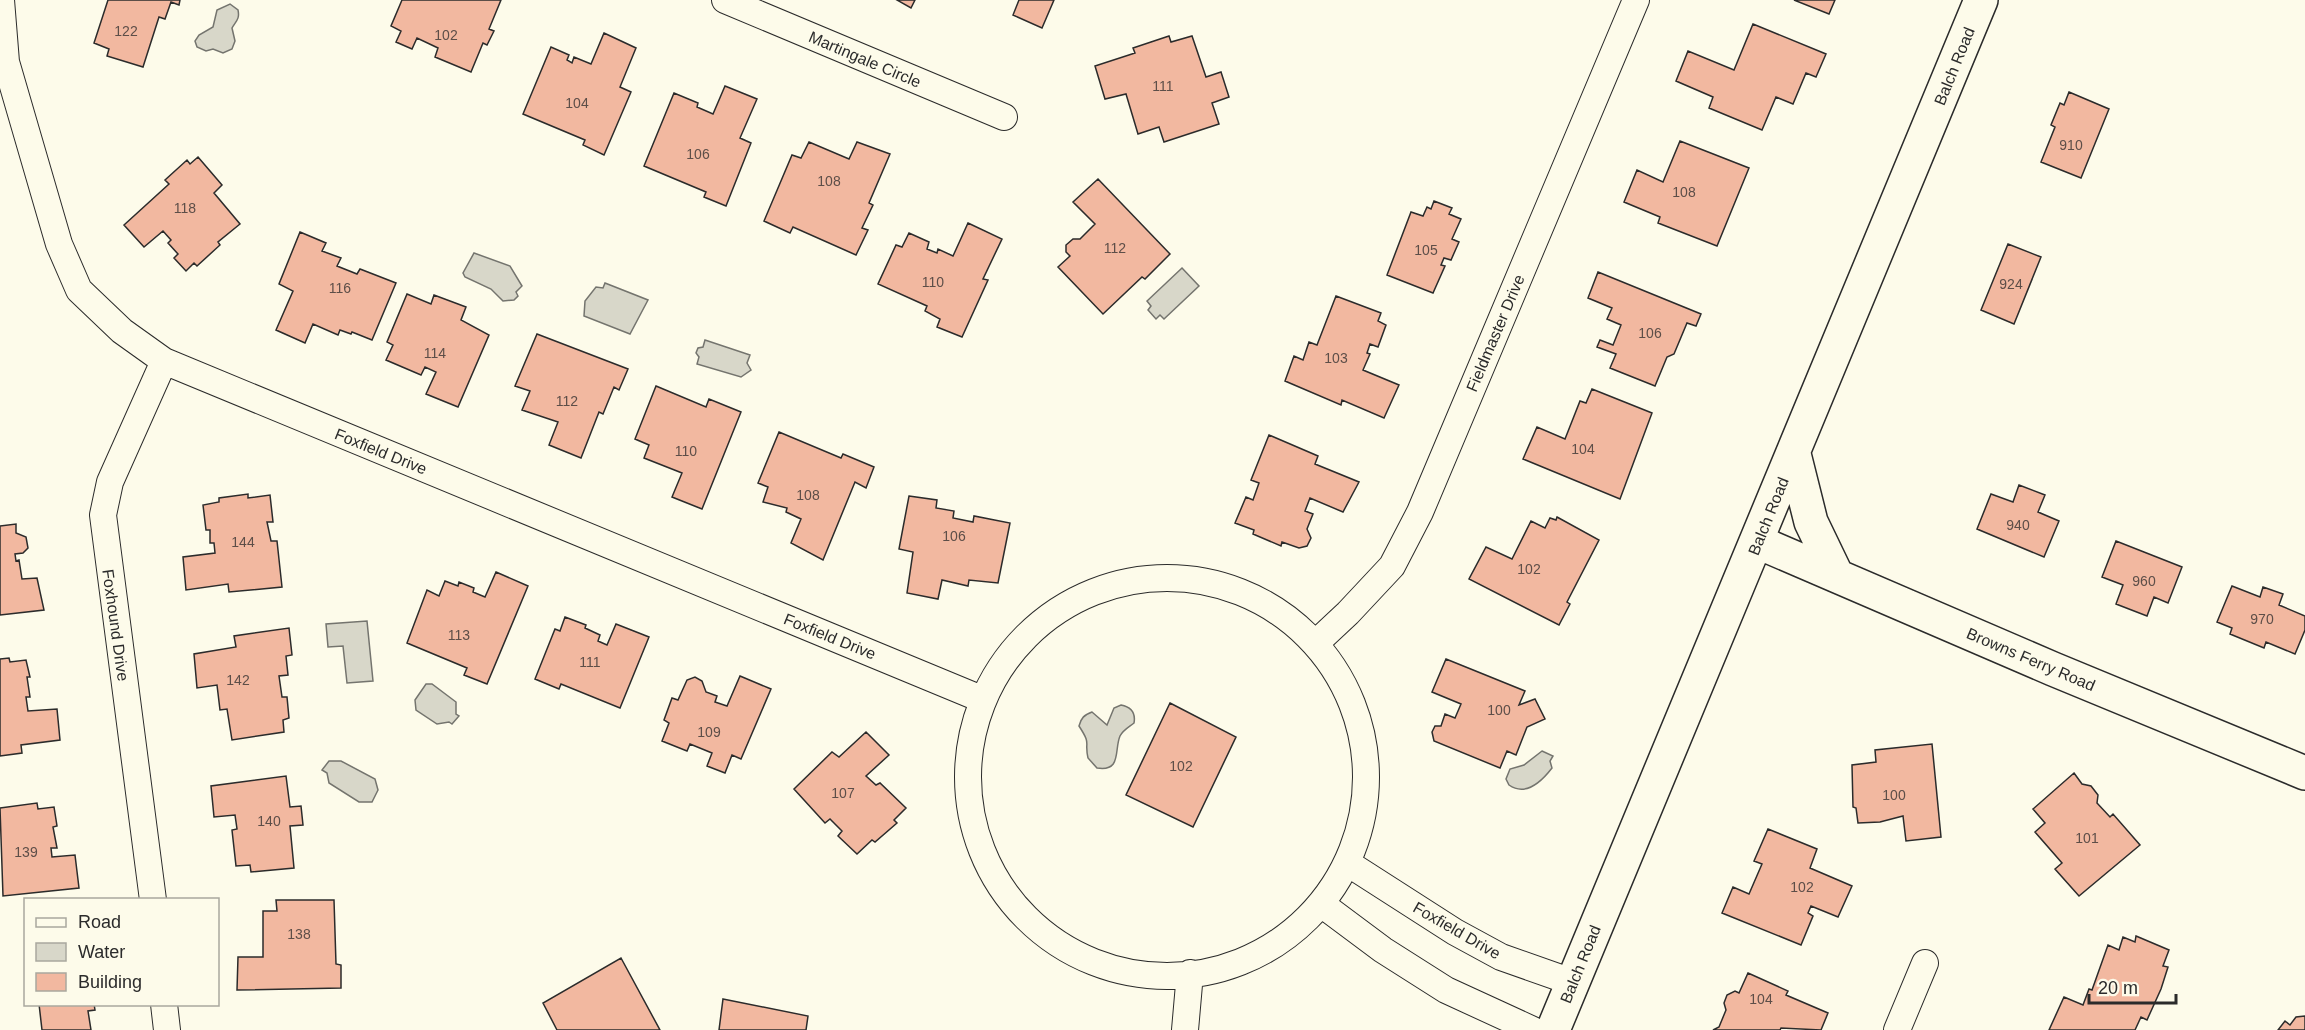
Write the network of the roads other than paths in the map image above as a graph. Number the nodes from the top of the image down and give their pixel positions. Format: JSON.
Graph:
{"nodes":[{"id":1,"x":1,"y":0,"type":"edge"},
{"id":2,"x":725,"y":0,"type":"edge"},
{"id":3,"x":1636,"y":0,"type":"edge"},
{"id":4,"x":1981,"y":0,"type":"edge"},
{"id":5,"x":1004,"y":117,"type":"dead end"},
{"id":6,"x":164,"y":361,"type":"junction"},
{"id":7,"x":1794,"y":454,"type":"junction"},
{"id":8,"x":1758,"y":542,"type":"junction"},
{"id":9,"x":1837,"y":576,"type":"junction"},
{"id":10,"x":1317,"y":642,"type":"junction"},
{"id":11,"x":979,"y":698,"type":"junction"},
{"id":12,"x":2305,"y":773,"type":"edge"},
{"id":13,"x":1349,"y":864,"type":"junction"},
{"id":14,"x":153,"y":898,"type":"edge"},
{"id":15,"x":1324,"y":906,"type":"junction"},
{"id":16,"x":1925,"y":963,"type":"dead end"},
{"id":17,"x":1190,"y":973,"type":"junction"},
{"id":18,"x":1572,"y":982,"type":"junction"},
{"id":19,"x":164,"y":1006,"type":"edge"},
{"id":20,"x":167,"y":1030,"type":"edge"},
{"id":21,"x":1185,"y":1030,"type":"edge"},
{"id":22,"x":1533,"y":1030,"type":"edge"},
{"id":23,"x":1553,"y":1030,"type":"edge"},
{"id":24,"x":1897,"y":1030,"type":"edge"}],
"edges":[{"from":1,"to":6,"type":"street","name":"Foxfield Drive"},
{"from":2,"to":5,"type":"street","name":"Martingale Circle"},
{"from":3,"to":10,"type":"street","name":"Fieldmaster Drive"},
{"from":4,"to":7,"type":"street","name":"Balch Road"},
{"from":6,"to":11,"type":"street","name":"Foxfield Drive"},
{"from":6,"to":14,"type":"street","name":"Foxhound Drive"},
{"from":7,"to":8,"type":"street","name":"Balch Road"},
{"from":7,"to":9,"type":"street"},
{"from":8,"to":9,"type":"street","name":"Browns Ferry Road"},
{"from":8,"to":18,"type":"street","name":"Balch Road"},
{"from":9,"to":12,"type":"street","name":"Browns Ferry Road"},
{"from":10,"to":11,"type":"street"},
{"from":10,"to":13,"type":"street"},
{"from":11,"to":17,"type":"street"},
{"from":13,"to":15,"type":"street"},
{"from":13,"to":18,"type":"street","name":"Foxfield Drive"},
{"from":15,"to":17,"type":"street"},
{"from":15,"to":22,"type":"street"},
{"from":16,"to":24,"type":"street"},
{"from":17,"to":21,"type":"street"},
{"from":18,"to":23,"type":"street","name":"Balch Road"},
{"from":19,"to":20,"type":"street"}]}
